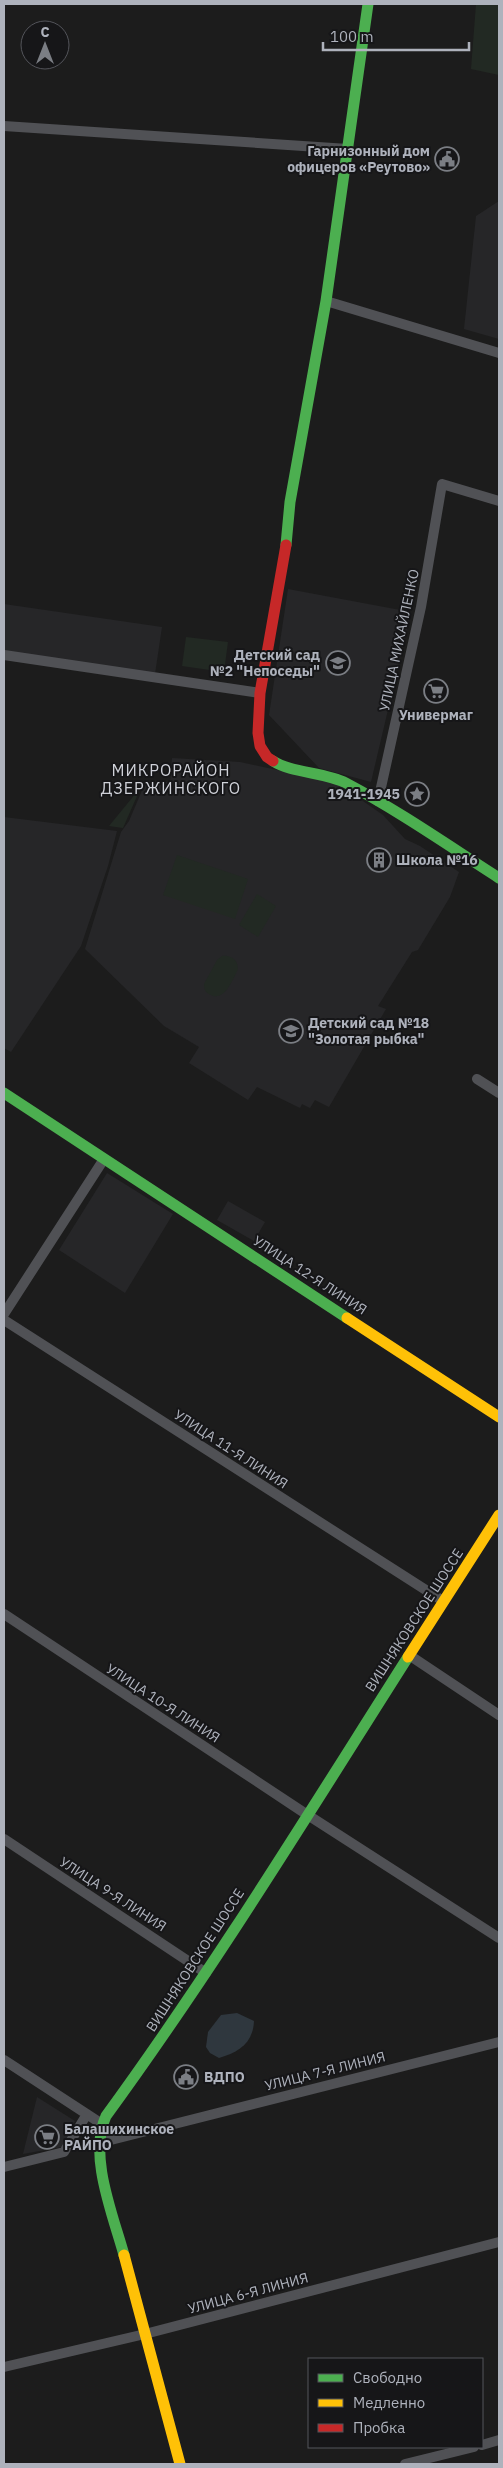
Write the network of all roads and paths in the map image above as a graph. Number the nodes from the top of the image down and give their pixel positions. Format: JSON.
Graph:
{"nodes":[{"id":1,"x":368,"y":4,"type":"edge"},
{"id":2,"x":4,"y":126,"type":"edge"},
{"id":3,"x":348,"y":149,"type":"junction"},
{"id":4,"x":326,"y":301,"type":"junction"},
{"id":5,"x":499,"y":353,"type":"edge"},
{"id":6,"x":499,"y":501,"type":"edge"},
{"id":7,"x":4,"y":655,"type":"edge"},
{"id":8,"x":260,"y":693,"type":"junction"},
{"id":9,"x":378,"y":801,"type":"junction"},
{"id":10,"x":499,"y":878,"type":"edge"},
{"id":11,"x":477,"y":1079,"type":"dead end"},
{"id":12,"x":4,"y":1093,"type":"edge"},
{"id":13,"x":499,"y":1093,"type":"edge"},
{"id":14,"x":104,"y":1159,"type":"junction"},
{"id":15,"x":4,"y":1314,"type":"edge"},
{"id":16,"x":4,"y":1320,"type":"edge"},
{"id":17,"x":499,"y":1417,"type":"edge"},
{"id":18,"x":499,"y":1515,"type":"edge"},
{"id":19,"x":443,"y":1601,"type":"junction"},
{"id":20,"x":4,"y":1614,"type":"edge"},
{"id":21,"x":409,"y":1655,"type":"junction"},
{"id":22,"x":499,"y":1715,"type":"edge"},
{"id":23,"x":306,"y":1814,"type":"junction"},
{"id":24,"x":4,"y":1839,"type":"edge"},
{"id":25,"x":499,"y":1938,"type":"edge"},
{"id":26,"x":206,"y":1973,"type":"junction"},
{"id":27,"x":499,"y":2042,"type":"edge"},
{"id":28,"x":4,"y":2060,"type":"edge"},
{"id":29,"x":87,"y":2114,"type":"junction"},
{"id":30,"x":102,"y":2124,"type":"junction"},
{"id":31,"x":99,"y":2143,"type":"junction"},
{"id":32,"x":4,"y":2167,"type":"edge"},
{"id":33,"x":499,"y":2242,"type":"edge"},
{"id":34,"x":145,"y":2334,"type":"junction"},
{"id":35,"x":4,"y":2367,"type":"edge"},
{"id":36,"x":499,"y":2440,"type":"edge"},
{"id":37,"x":483,"y":2445,"type":"edge"},
{"id":38,"x":470,"y":2448,"type":"edge"},
{"id":39,"x":180,"y":2464,"type":"edge"},
{"id":40,"x":405,"y":2464,"type":"edge"}],
"edges":[{"from":1,"to":3,"type":"street"},
{"from":2,"to":3,"type":"street"},
{"from":3,"to":4,"type":"street"},
{"from":4,"to":5,"type":"street"},
{"from":4,"to":8,"type":"street"},
{"from":6,"to":9,"type":"street","name":"УЛИЦА МИХАЙЛЕНКО"},
{"from":7,"to":8,"type":"street"},
{"from":8,"to":9,"type":"street"},
{"from":9,"to":10,"type":"street"},
{"from":11,"to":13,"type":"street"},
{"from":12,"to":14,"type":"street","name":"УЛИЦА 12-Я ЛИНИЯ"},
{"from":14,"to":15,"type":"street"},
{"from":14,"to":17,"type":"street","name":"УЛИЦА 12-Я ЛИНИЯ"},
{"from":16,"to":19,"type":"street","name":"УЛИЦА 11-Я ЛИНИЯ"},
{"from":18,"to":19,"type":"street","name":"ВИШНЯКОВСКОЕ ШОССЕ"},
{"from":19,"to":21,"type":"street","name":"ВИШНЯКОВСКОЕ ШОССЕ"},
{"from":20,"to":23,"type":"street","name":"УЛИЦА 10-Я ЛИНИЯ"},
{"from":21,"to":22,"type":"street"},
{"from":21,"to":23,"type":"street","name":"ВИШНЯКОВСКОЕ ШОССЕ"},
{"from":23,"to":25,"type":"street"},
{"from":23,"to":26,"type":"street","name":"ВИШНЯКОВСКОЕ ШОССЕ"},
{"from":24,"to":26,"type":"street","name":"УЛИЦА 9-Я ЛИНИЯ"},
{"from":26,"to":30,"type":"street","name":"ВИШНЯКОВСКОЕ ШОССЕ"},
{"from":27,"to":31,"type":"street","name":"УЛИЦА 7-Я ЛИНИЯ"},
{"from":28,"to":29,"type":"street"},
{"from":29,"to":30,"type":"street"},
{"from":29,"to":32,"type":"street"},
{"from":30,"to":31,"type":"street","name":"ВИШНЯКОВСКОЕ ШОССЕ"},
{"from":31,"to":34,"type":"street","name":"ВИШНЯКОВСКОЕ ШОССЕ"},
{"from":33,"to":34,"type":"street","name":"УЛИЦА 6-Я ЛИНИЯ"},
{"from":34,"to":35,"type":"street","name":"УЛИЦА 6-Я ЛИНИЯ"},
{"from":34,"to":39,"type":"street","name":"ВИШНЯКОВСКОЕ ШОССЕ"},
{"from":36,"to":37,"type":"street"},
{"from":38,"to":40,"type":"street"}]}
